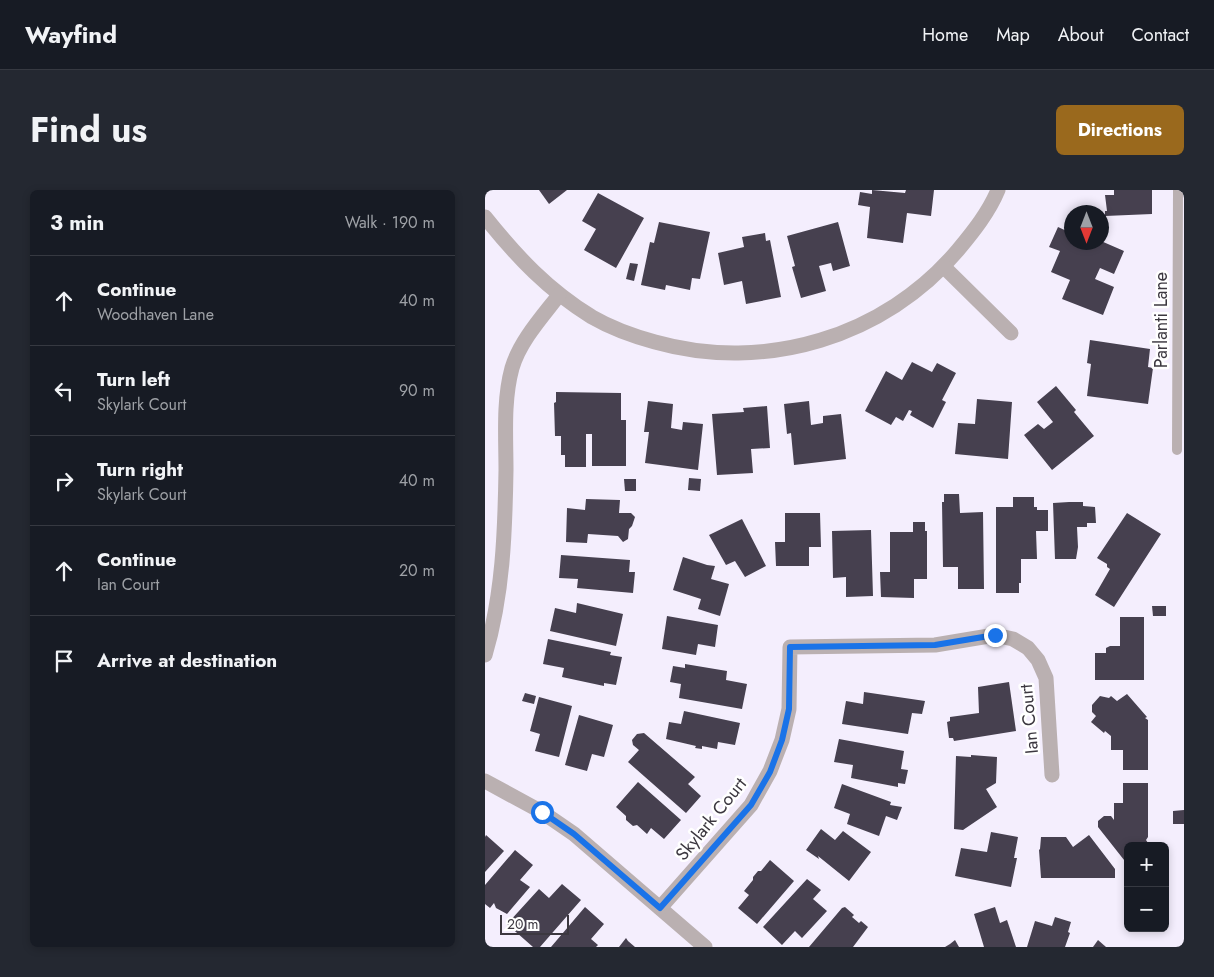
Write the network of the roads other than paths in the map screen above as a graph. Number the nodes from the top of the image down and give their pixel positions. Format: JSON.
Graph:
{"nodes":[{"id":1,"x":998,"y":190,"type":"edge"},
{"id":2,"x":1177,"y":190,"type":"edge"},
{"id":3,"x":485,"y":217,"type":"edge"},
{"id":4,"x":944,"y":267,"type":"junction"},
{"id":5,"x":559,"y":295,"type":"junction"},
{"id":6,"x":1011,"y":333,"type":"dead end"},
{"id":7,"x":1177,"y":450,"type":"dead end"},
{"id":8,"x":928,"y":645,"type":"joint"},
{"id":9,"x":485,"y":655,"type":"edge"},
{"id":10,"x":1052,"y":775,"type":"dead end"},
{"id":11,"x":485,"y":781,"type":"edge"},
{"id":12,"x":660,"y":908,"type":"junction"},
{"id":13,"x":705,"y":947,"type":"edge"}],
"edges":[{"from":1,"to":4,"type":"street"},
{"from":2,"to":7,"type":"lane","name":"Parlanti Lane"},
{"from":3,"to":5,"type":"street"},
{"from":4,"to":5,"type":"street"},
{"from":4,"to":6,"type":"street"},
{"from":5,"to":9,"type":"street"},
{"from":8,"to":10,"type":"street","name":"Ian Court"},
{"from":8,"to":12,"type":"street","name":"Skylark Court"},
{"from":11,"to":12,"type":"street"},
{"from":12,"to":13,"type":"street"}]}
